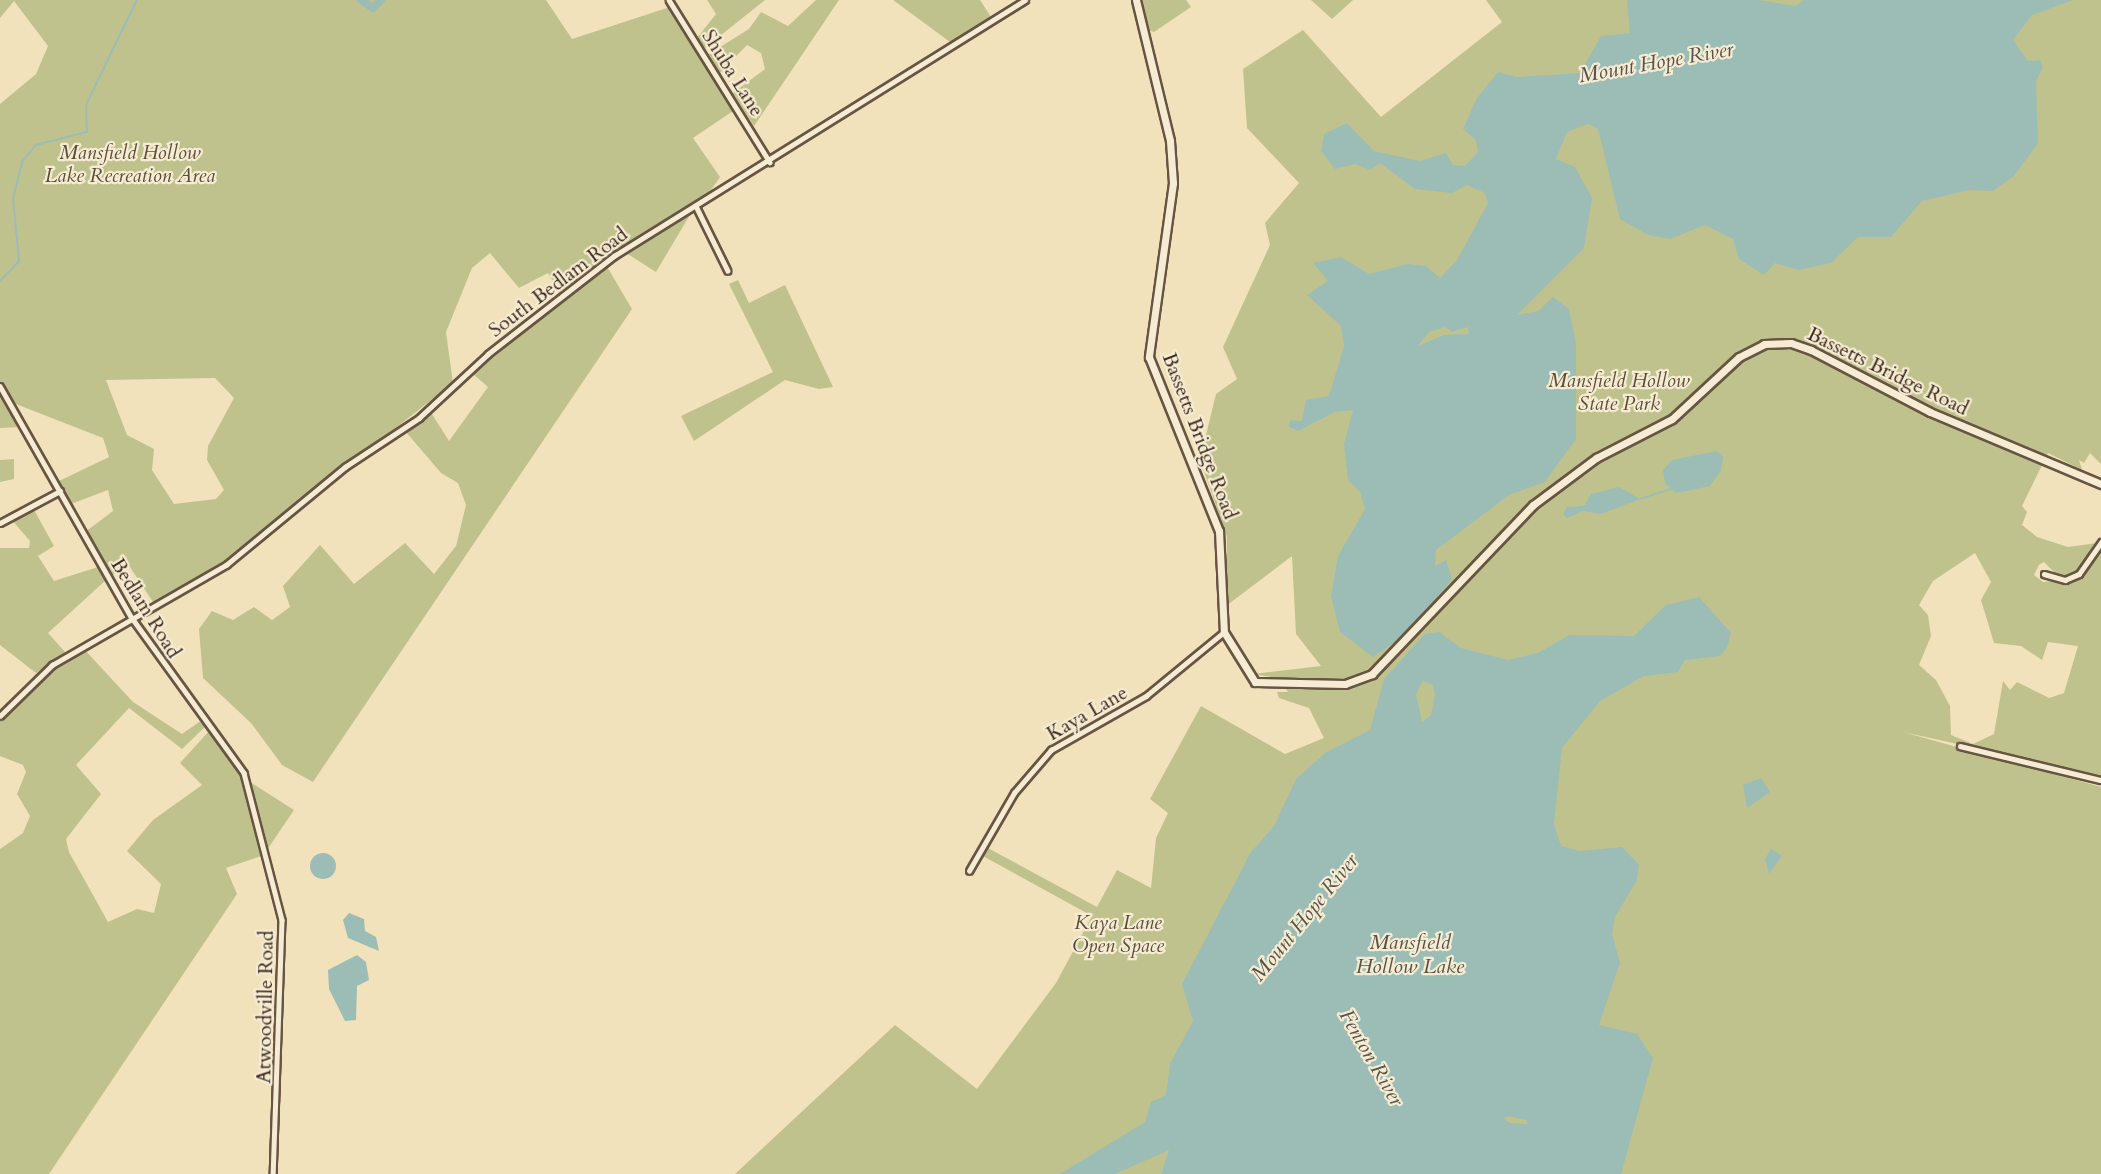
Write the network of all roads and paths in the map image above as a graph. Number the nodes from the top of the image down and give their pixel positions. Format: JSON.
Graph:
{"nodes":[{"id":1,"x":669,"y":0,"type":"edge"},
{"id":2,"x":1025,"y":0,"type":"edge"},
{"id":3,"x":1136,"y":0,"type":"edge"},
{"id":4,"x":770,"y":162,"type":"junction"},
{"id":5,"x":696,"y":206,"type":"junction"},
{"id":6,"x":728,"y":271,"type":"dead end"},
{"id":7,"x":0,"y":386,"type":"edge"},
{"id":8,"x":2101,"y":484,"type":"edge"},
{"id":9,"x":60,"y":491,"type":"junction"},
{"id":10,"x":0,"y":523,"type":"edge"},
{"id":11,"x":2101,"y":542,"type":"edge"},
{"id":12,"x":2044,"y":574,"type":"dead end"},
{"id":13,"x":132,"y":618,"type":"junction"},
{"id":14,"x":1224,"y":632,"type":"junction"},
{"id":15,"x":1,"y":712,"type":"edge"},
{"id":16,"x":1960,"y":746,"type":"dead end"},
{"id":17,"x":2101,"y":780,"type":"edge"},
{"id":18,"x":263,"y":843,"type":"joint"},
{"id":19,"x":969,"y":871,"type":"dead end"},
{"id":20,"x":273,"y":1174,"type":"edge"}],
"edges":[{"from":1,"to":4,"type":"street","name":"Shuba Lane"},
{"from":2,"to":4,"type":"street","name":"South Bedlam Road"},
{"from":3,"to":14,"type":"street","name":"Bassetts Bridge Road"},
{"from":4,"to":5,"type":"street","name":"South Bedlam Road"},
{"from":5,"to":6,"type":"street"},
{"from":5,"to":13,"type":"street","name":"South Bedlam Road"},
{"from":7,"to":9,"type":"street","name":"Bedlam Road"},
{"from":8,"to":14,"type":"street","name":"Bassetts Bridge Road"},
{"from":9,"to":10,"type":"street"},
{"from":9,"to":13,"type":"street","name":"Bedlam Road"},
{"from":11,"to":12,"type":"street"},
{"from":13,"to":15,"type":"street","name":"South Bedlam Road"},
{"from":13,"to":18,"type":"street","name":"Bedlam Road"},
{"from":14,"to":19,"type":"street","name":"Kaya Lane"},
{"from":16,"to":17,"type":"street"},
{"from":18,"to":20,"type":"street","name":"Atwoodville Road"}]}
